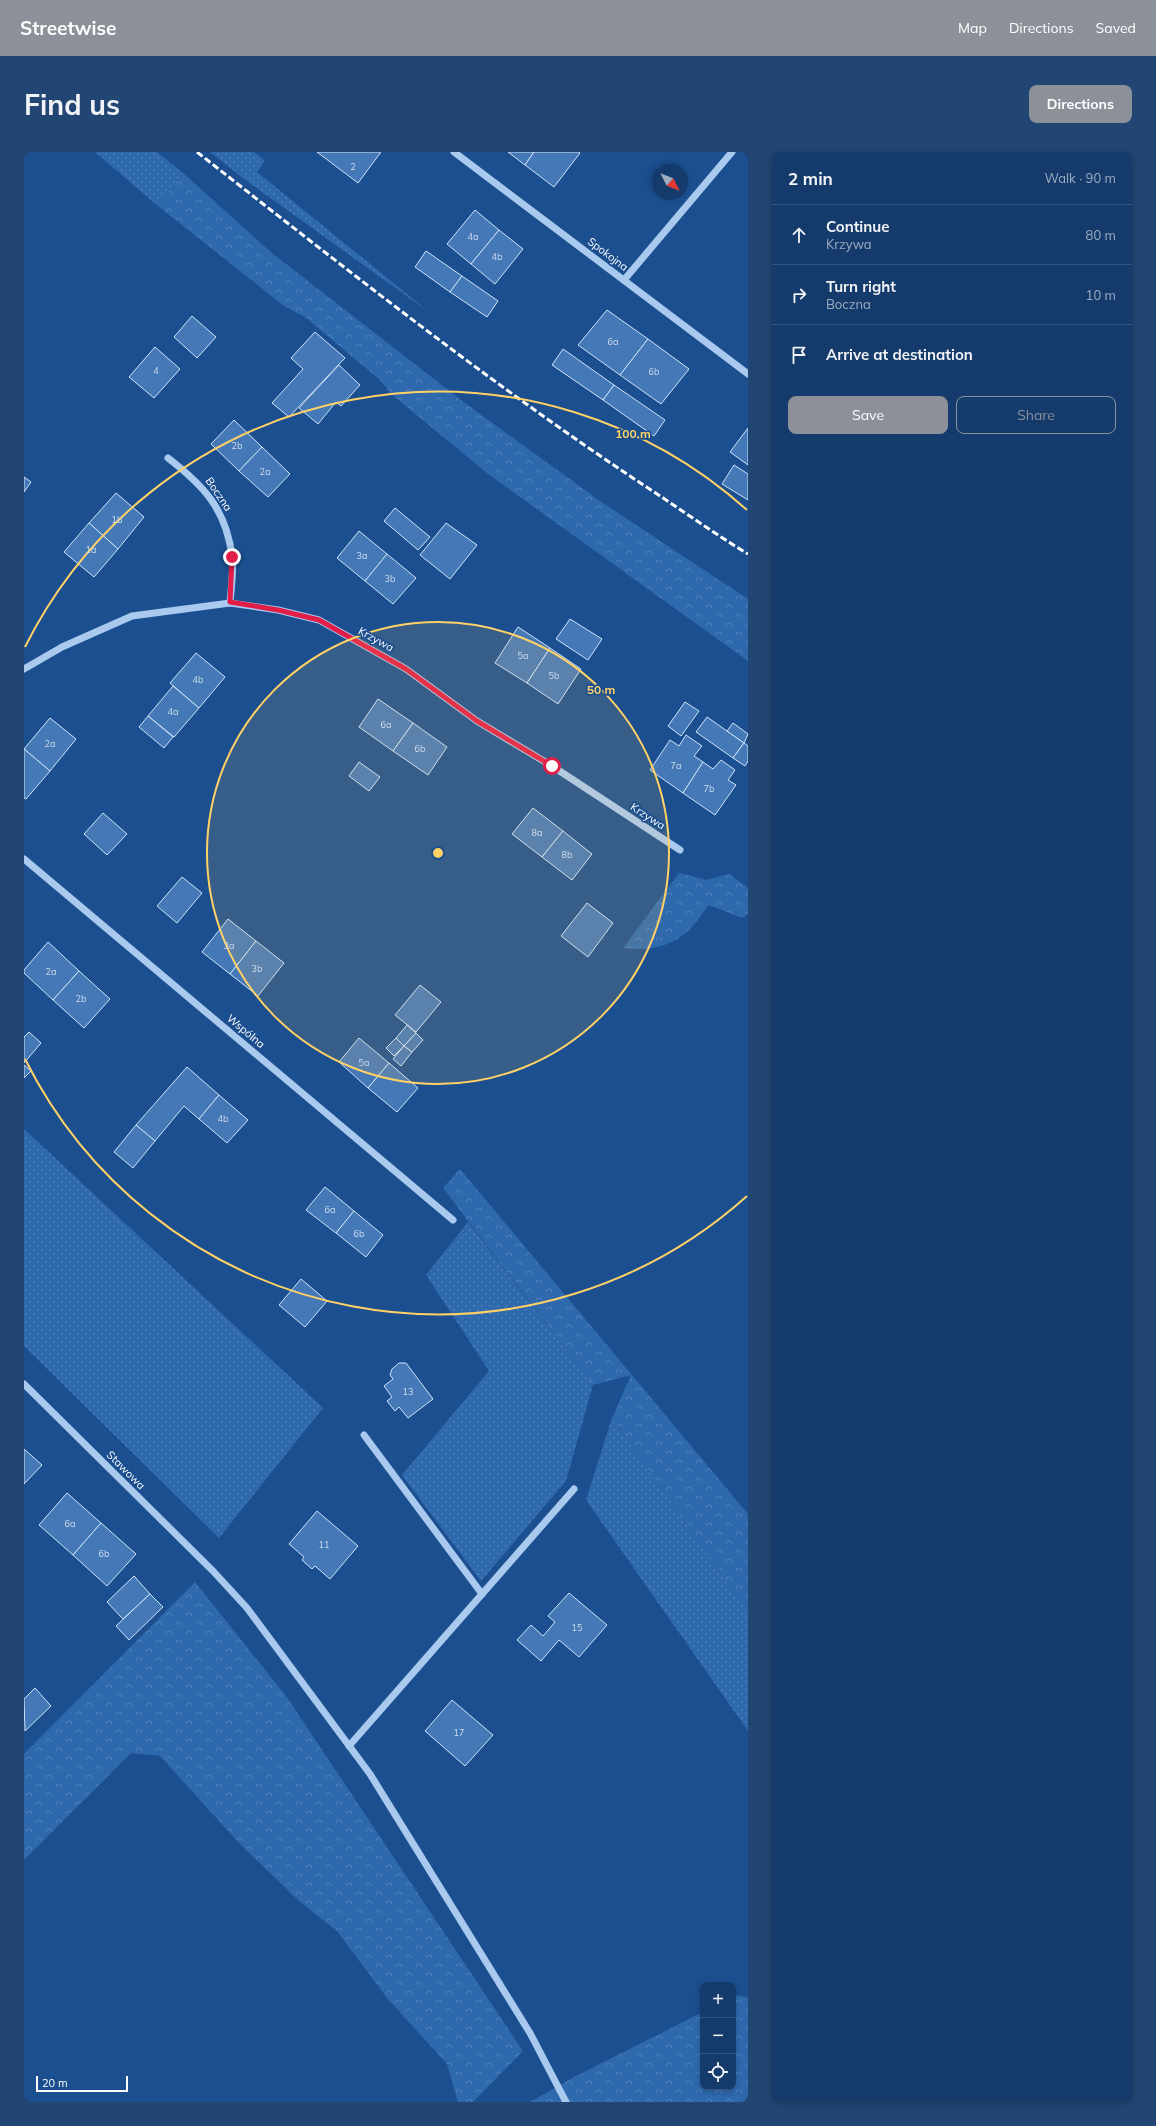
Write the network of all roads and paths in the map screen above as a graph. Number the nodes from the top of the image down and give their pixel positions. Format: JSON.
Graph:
{"nodes":[{"id":1,"x":454,"y":152,"type":"edge"},
{"id":2,"x":732,"y":152,"type":"edge"},
{"id":3,"x":624,"y":280,"type":"junction"},
{"id":4,"x":748,"y":374,"type":"edge"},
{"id":5,"x":168,"y":458,"type":"dead end"},
{"id":6,"x":230,"y":602,"type":"junction"},
{"id":7,"x":24,"y":669,"type":"edge"},
{"id":8,"x":680,"y":850,"type":"dead end"},
{"id":9,"x":24,"y":859,"type":"edge"},
{"id":10,"x":453,"y":1220,"type":"dead end"},
{"id":11,"x":24,"y":1384,"type":"edge"},
{"id":12,"x":364,"y":1435,"type":"dead end"},
{"id":13,"x":574,"y":1489,"type":"dead end"},
{"id":14,"x":482,"y":1594,"type":"junction"},
{"id":15,"x":348,"y":1746,"type":"junction"},
{"id":16,"x":566,"y":2102,"type":"edge"}],
"edges":[{"from":1,"to":3,"type":"street","name":"Spokojna"},
{"from":2,"to":3,"type":"street"},
{"from":3,"to":4,"type":"street","name":"Spokojna"},
{"from":5,"to":6,"type":"street","name":"Boczna"},
{"from":6,"to":7,"type":"street","name":"Krzywa"},
{"from":6,"to":8,"type":"street","name":"Krzywa"},
{"from":9,"to":10,"type":"street","name":"Wspólna"},
{"from":11,"to":15,"type":"street","name":"Stawowa"},
{"from":12,"to":14,"type":"street"},
{"from":13,"to":14,"type":"street"},
{"from":14,"to":15,"type":"street"},
{"from":15,"to":16,"type":"street","name":"Stawowa"}]}
